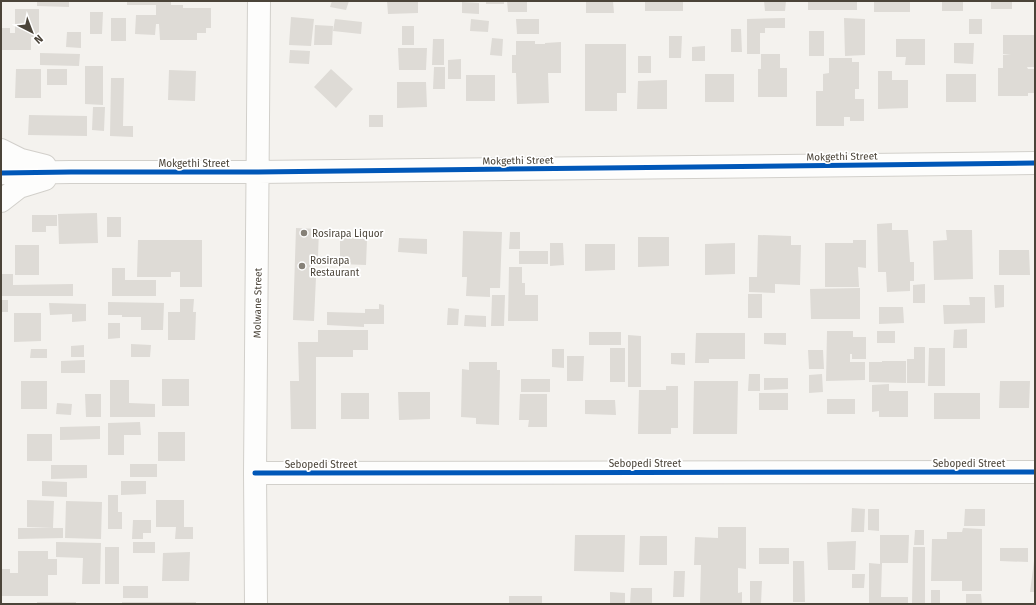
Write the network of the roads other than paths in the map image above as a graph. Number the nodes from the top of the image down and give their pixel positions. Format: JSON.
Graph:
{"nodes":[{"id":1,"x":259,"y":1,"type":"edge"},
{"id":2,"x":1,"y":150,"type":"edge"},
{"id":3,"x":1035,"y":163,"type":"edge"},
{"id":4,"x":71,"y":172,"type":"junction"},
{"id":5,"x":258,"y":172,"type":"junction"},
{"id":6,"x":1,"y":174,"type":"edge"},
{"id":7,"x":1,"y":201,"type":"edge"},
{"id":8,"x":1035,"y":472,"type":"edge"},
{"id":9,"x":255,"y":473,"type":"junction"},
{"id":10,"x":256,"y":604,"type":"edge"}],
"edges":[{"from":1,"to":5,"type":"street","name":"Molwane Street"},
{"from":2,"to":4,"type":"street"},
{"from":3,"to":5,"type":"street","name":"Mokgethi Street"},
{"from":4,"to":5,"type":"street","name":"Mokgethi Street"},
{"from":4,"to":6,"type":"street","name":"Mokgethi Street"},
{"from":4,"to":7,"type":"street"},
{"from":5,"to":9,"type":"street","name":"Molwane Street"},
{"from":8,"to":9,"type":"street","name":"Sebopedi Street"},
{"from":9,"to":10,"type":"street","name":"Molwane Street"}]}
